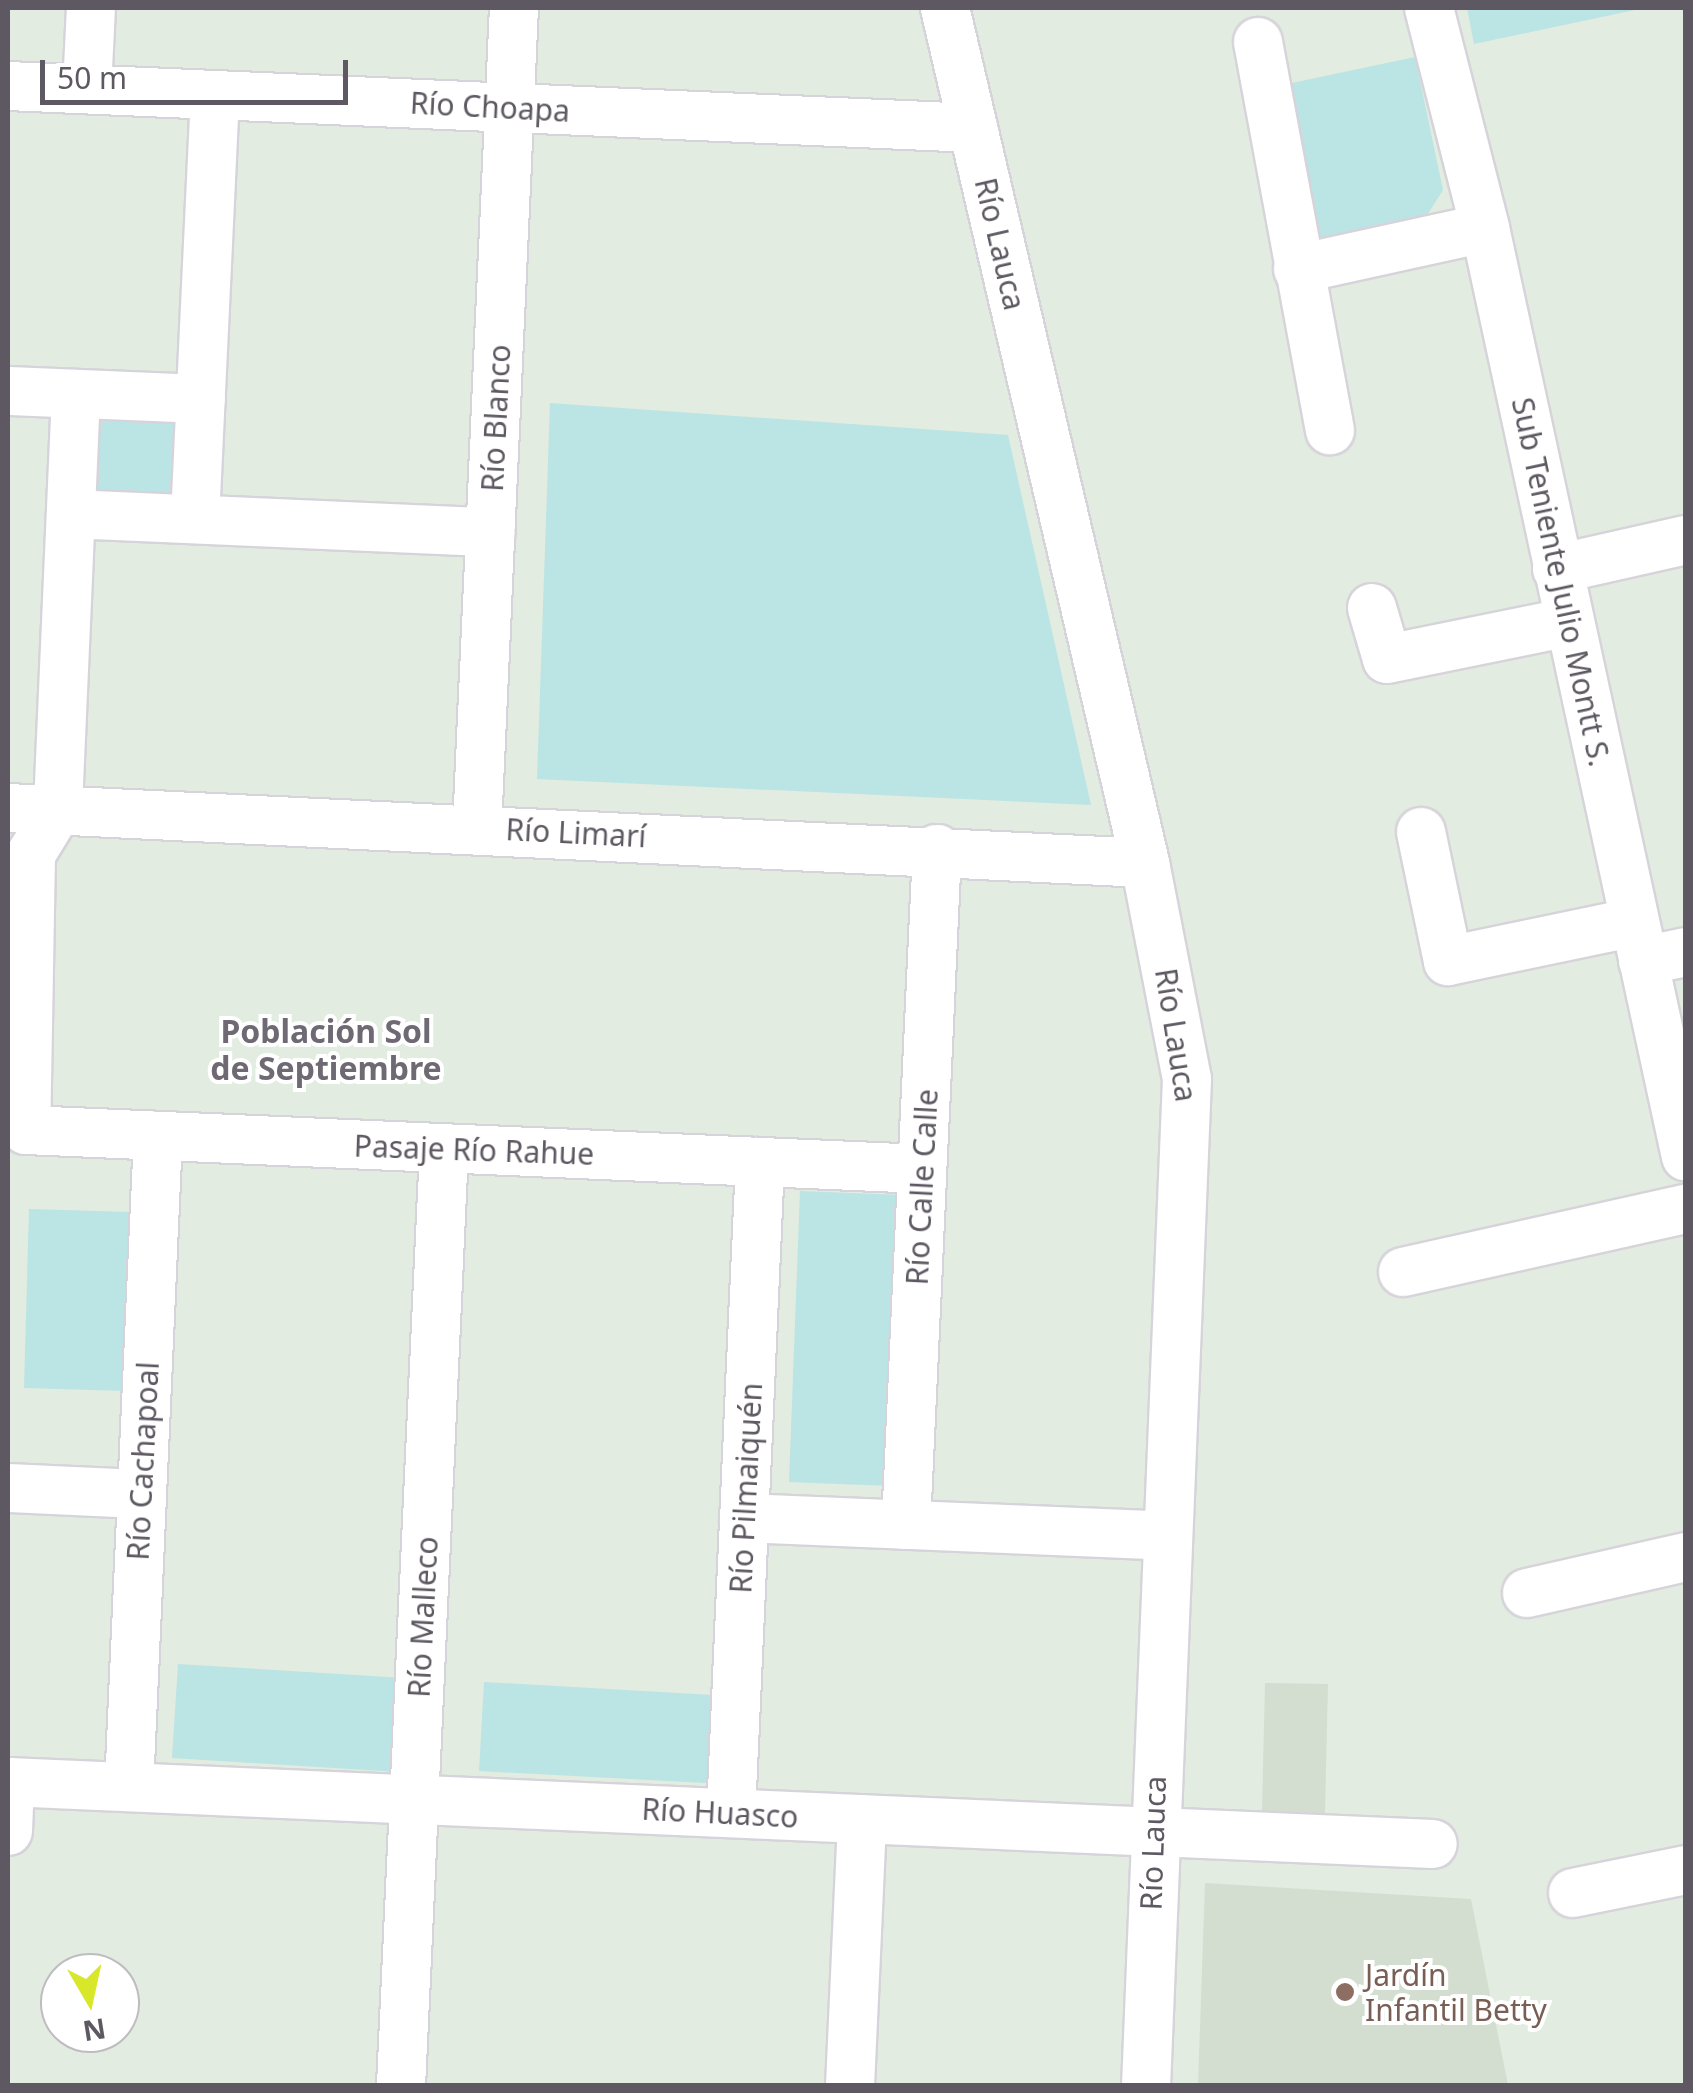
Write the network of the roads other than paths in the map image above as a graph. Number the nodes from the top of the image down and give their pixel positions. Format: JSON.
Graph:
{"nodes":[{"id":1,"x":90,"y":8,"type":"edge"},
{"id":2,"x":514,"y":8,"type":"edge"},
{"id":3,"x":945,"y":8,"type":"edge"},
{"id":4,"x":1428,"y":8,"type":"edge"},
{"id":5,"x":1258,"y":42,"type":"dead end"},
{"id":6,"x":8,"y":86,"type":"edge"},
{"id":7,"x":87,"y":89,"type":"junction"},
{"id":8,"x":214,"y":94,"type":"junction"},
{"id":9,"x":510,"y":108,"type":"junction"},
{"id":10,"x":973,"y":128,"type":"junction"},
{"id":11,"x":1485,"y":228,"type":"junction"},
{"id":12,"x":1298,"y":269,"type":"junction"},
{"id":13,"x":8,"y":391,"type":"edge"},
{"id":14,"x":76,"y":394,"type":"junction"},
{"id":15,"x":200,"y":399,"type":"junction"},
{"id":16,"x":1330,"y":430,"type":"dead end"},
{"id":17,"x":71,"y":514,"type":"junction"},
{"id":18,"x":195,"y":519,"type":"junction"},
{"id":19,"x":490,"y":532,"type":"junction"},
{"id":20,"x":1686,"y":540,"type":"edge"},
{"id":21,"x":1557,"y":568,"type":"junction"},
{"id":22,"x":1372,"y":608,"type":"dead end"},
{"id":23,"x":1569,"y":622,"type":"junction"},
{"id":24,"x":8,"y":808,"type":"edge"},
{"id":25,"x":58,"y":810,"type":"junction"},
{"id":26,"x":477,"y":828,"type":"junction"},
{"id":27,"x":1421,"y":832,"type":"dead end"},
{"id":28,"x":937,"y":848,"type":"junction"},
{"id":29,"x":1144,"y":863,"type":"junction"},
{"id":30,"x":1654,"y":945,"type":"edge"},
{"id":31,"x":158,"y":1136,"type":"junction"},
{"id":32,"x":458,"y":1149,"type":"junction"},
{"id":33,"x":1686,"y":1157,"type":"edge"},
{"id":34,"x":760,"y":1162,"type":"junction"},
{"id":35,"x":922,"y":1169,"type":"junction"},
{"id":36,"x":1686,"y":1210,"type":"edge"},
{"id":37,"x":1403,"y":1272,"type":"dead end"},
{"id":38,"x":8,"y":1488,"type":"edge"},
{"id":39,"x":142,"y":1494,"type":"junction"},
{"id":40,"x":744,"y":1518,"type":"junction"},
{"id":41,"x":906,"y":1525,"type":"junction"},
{"id":42,"x":1168,"y":1536,"type":"junction"},
{"id":43,"x":1686,"y":1556,"type":"edge"},
{"id":44,"x":1527,"y":1593,"type":"dead end"},
{"id":45,"x":9,"y":1782,"type":"edge"},
{"id":46,"x":129,"y":1787,"type":"junction"},
{"id":47,"x":429,"y":1800,"type":"junction"},
{"id":48,"x":731,"y":1813,"type":"junction"},
{"id":49,"x":862,"y":1819,"type":"junction"},
{"id":50,"x":8,"y":1830,"type":"edge"},
{"id":51,"x":1153,"y":1832,"type":"junction"},
{"id":52,"x":1433,"y":1844,"type":"dead end"},
{"id":53,"x":1686,"y":1870,"type":"edge"},
{"id":54,"x":1573,"y":1894,"type":"dead end"},
{"id":55,"x":401,"y":2086,"type":"edge"},
{"id":56,"x":431,"y":2086,"type":"edge"},
{"id":57,"x":850,"y":2086,"type":"edge"},
{"id":58,"x":1146,"y":2086,"type":"edge"}],
"edges":[{"from":1,"to":7,"type":"street"},
{"from":2,"to":9,"type":"street","name":"Río Blanco"},
{"from":3,"to":10,"type":"street","name":"Río Lauca"},
{"from":4,"to":11,"type":"street","name":"Sub Teniente Julio Montt S."},
{"from":5,"to":12,"type":"street"},
{"from":6,"to":7,"type":"street","name":"Río Choapa"},
{"from":7,"to":8,"type":"street","name":"Río Choapa"},
{"from":8,"to":9,"type":"street","name":"Río Choapa"},
{"from":8,"to":15,"type":"street"},
{"from":9,"to":10,"type":"street","name":"Río Choapa"},
{"from":9,"to":19,"type":"street","name":"Río Blanco"},
{"from":10,"to":29,"type":"street","name":"Río Lauca"},
{"from":11,"to":12,"type":"street"},
{"from":11,"to":21,"type":"street","name":"Sub Teniente Julio Montt S."},
{"from":12,"to":16,"type":"street"},
{"from":13,"to":14,"type":"street"},
{"from":14,"to":15,"type":"street"},
{"from":14,"to":17,"type":"street"},
{"from":15,"to":18,"type":"street"},
{"from":17,"to":18,"type":"street"},
{"from":17,"to":25,"type":"street"},
{"from":18,"to":19,"type":"street"},
{"from":19,"to":26,"type":"street","name":"Río Blanco"},
{"from":20,"to":21,"type":"street"},
{"from":21,"to":23,"type":"street","name":"Sub Teniente Julio Montt S."},
{"from":22,"to":23,"type":"street"},
{"from":23,"to":30,"type":"street","name":"Sub Teniente Julio Montt S."},
{"from":24,"to":25,"type":"street","name":"Río Limarí"},
{"from":25,"to":26,"type":"street","name":"Río Limarí"},
{"from":25,"to":31,"type":"street","name":"Pasaje Río Rahue"},
{"from":26,"to":28,"type":"street","name":"Río Limarí"},
{"from":27,"to":30,"type":"street"},
{"from":28,"to":29,"type":"street","name":"Río Limarí"},
{"from":28,"to":35,"type":"street","name":"Río Calle Calle"},
{"from":29,"to":42,"type":"street","name":"Río Lauca"},
{"from":30,"to":33,"type":"street","name":"Sub Teniente Julio Montt S."},
{"from":31,"to":32,"type":"street","name":"Pasaje Río Rahue"},
{"from":31,"to":39,"type":"street","name":"Río Cachapoal"},
{"from":32,"to":34,"type":"street","name":"Pasaje Río Rahue"},
{"from":32,"to":47,"type":"street","name":"Río Malleco"},
{"from":34,"to":35,"type":"street","name":"Pasaje Río Rahue"},
{"from":34,"to":40,"type":"street","name":"Río Pilmaiquén"},
{"from":35,"to":41,"type":"street","name":"Río Calle Calle"},
{"from":36,"to":37,"type":"street"},
{"from":38,"to":39,"type":"street"},
{"from":39,"to":46,"type":"street","name":"Río Cachapoal"},
{"from":40,"to":41,"type":"street"},
{"from":40,"to":48,"type":"street","name":"Río Pilmaiquén"},
{"from":41,"to":42,"type":"street"},
{"from":42,"to":51,"type":"street","name":"Río Lauca"},
{"from":43,"to":44,"type":"street"},
{"from":45,"to":46,"type":"street","name":"Río Huasco"},
{"from":45,"to":50,"type":"street"},
{"from":46,"to":47,"type":"street","name":"Río Huasco"},
{"from":47,"to":48,"type":"street","name":"Río Huasco"},
{"from":47,"to":55,"type":"street","name":"Río Malleco"},
{"from":47,"to":56,"type":"street","name":"Río Malleco"},
{"from":48,"to":49,"type":"street","name":"Río Huasco"},
{"from":49,"to":51,"type":"street","name":"Río Huasco"},
{"from":49,"to":57,"type":"street"},
{"from":51,"to":52,"type":"street","name":"Río Huasco"},
{"from":51,"to":58,"type":"street","name":"Río Lauca"},
{"from":53,"to":54,"type":"street"}]}
